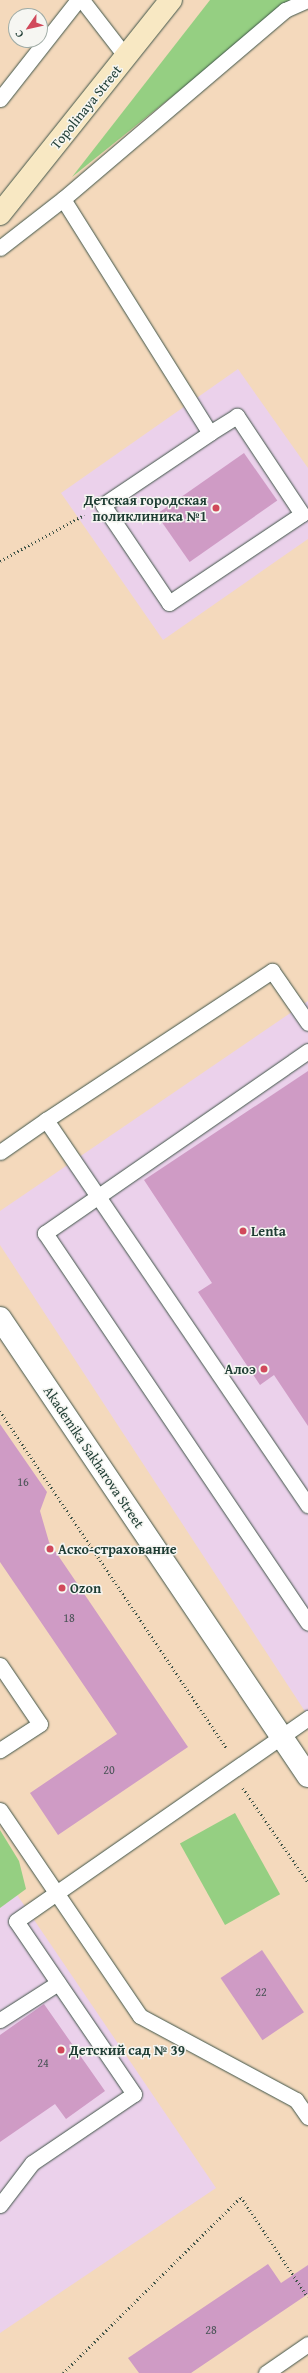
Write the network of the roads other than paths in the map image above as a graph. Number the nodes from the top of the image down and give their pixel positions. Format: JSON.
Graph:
{"nodes":[{"id":1,"x":78,"y":0,"type":"edge"},
{"id":2,"x":82,"y":0,"type":"edge"},
{"id":3,"x":171,"y":0,"type":"edge"},
{"id":4,"x":296,"y":0,"type":"edge"},
{"id":5,"x":307,"y":0,"type":"edge"},
{"id":6,"x":285,"y":10,"type":"junction"},
{"id":7,"x":126,"y":57,"type":"junction"},
{"id":8,"x":0,"y":99,"type":"edge"},
{"id":9,"x":64,"y":199,"type":"junction"},
{"id":10,"x":0,"y":214,"type":"edge"},
{"id":11,"x":0,"y":248,"type":"edge"},
{"id":12,"x":210,"y":434,"type":"junction"},
{"id":13,"x":308,"y":1023,"type":"edge"},
{"id":14,"x":308,"y":1051,"type":"edge"},
{"id":15,"x":46,"y":1120,"type":"junction"},
{"id":16,"x":0,"y":1152,"type":"edge"},
{"id":17,"x":99,"y":1198,"type":"junction"},
{"id":18,"x":0,"y":1318,"type":"edge"},
{"id":19,"x":308,"y":1505,"type":"edge"},
{"id":20,"x":308,"y":1623,"type":"edge"},
{"id":21,"x":0,"y":1665,"type":"edge"},
{"id":22,"x":308,"y":1718,"type":"edge"},
{"id":23,"x":281,"y":1736,"type":"junction"},
{"id":24,"x":0,"y":1750,"type":"edge"},
{"id":25,"x":308,"y":1776,"type":"edge"},
{"id":26,"x":0,"y":1810,"type":"edge"},
{"id":27,"x":57,"y":1891,"type":"junction"},
{"id":28,"x":58,"y":1982,"type":"junction"},
{"id":29,"x":0,"y":2020,"type":"edge"},
{"id":30,"x":308,"y":2117,"type":"edge"},
{"id":31,"x":0,"y":2205,"type":"edge"},
{"id":32,"x":308,"y":2344,"type":"edge"},
{"id":33,"x":266,"y":2373,"type":"edge"}],
"edges":[{"from":1,"to":8,"type":"lane"},
{"from":2,"to":7,"type":"lane"},
{"from":3,"to":7,"type":"main road","name":"Topolinaya Street"},
{"from":4,"to":6,"type":"lane"},
{"from":5,"to":6,"type":"lane"},
{"from":6,"to":9,"type":"lane"},
{"from":7,"to":10,"type":"main road","name":"Topolinaya Street"},
{"from":9,"to":11,"type":"lane"},
{"from":9,"to":12,"type":"lane"},
{"from":12,"to":12,"type":"lane"},
{"from":13,"to":15,"type":"lane"},
{"from":14,"to":17,"type":"lane"},
{"from":15,"to":16,"type":"lane"},
{"from":15,"to":17,"type":"lane"},
{"from":17,"to":19,"type":"lane"},
{"from":17,"to":20,"type":"lane"},
{"from":18,"to":23,"type":"street","name":"Akademika Sakharova Street"},
{"from":21,"to":24,"type":"lane"},
{"from":22,"to":23,"type":"lane"},
{"from":23,"to":25,"type":"street","name":"Akademika Sakharova Street"},
{"from":23,"to":27,"type":"lane"},
{"from":26,"to":27,"type":"lane"},
{"from":27,"to":28,"type":"lane"},
{"from":27,"to":30,"type":"lane"},
{"from":28,"to":29,"type":"lane"},
{"from":28,"to":31,"type":"lane"},
{"from":32,"to":33,"type":"lane"}]}
